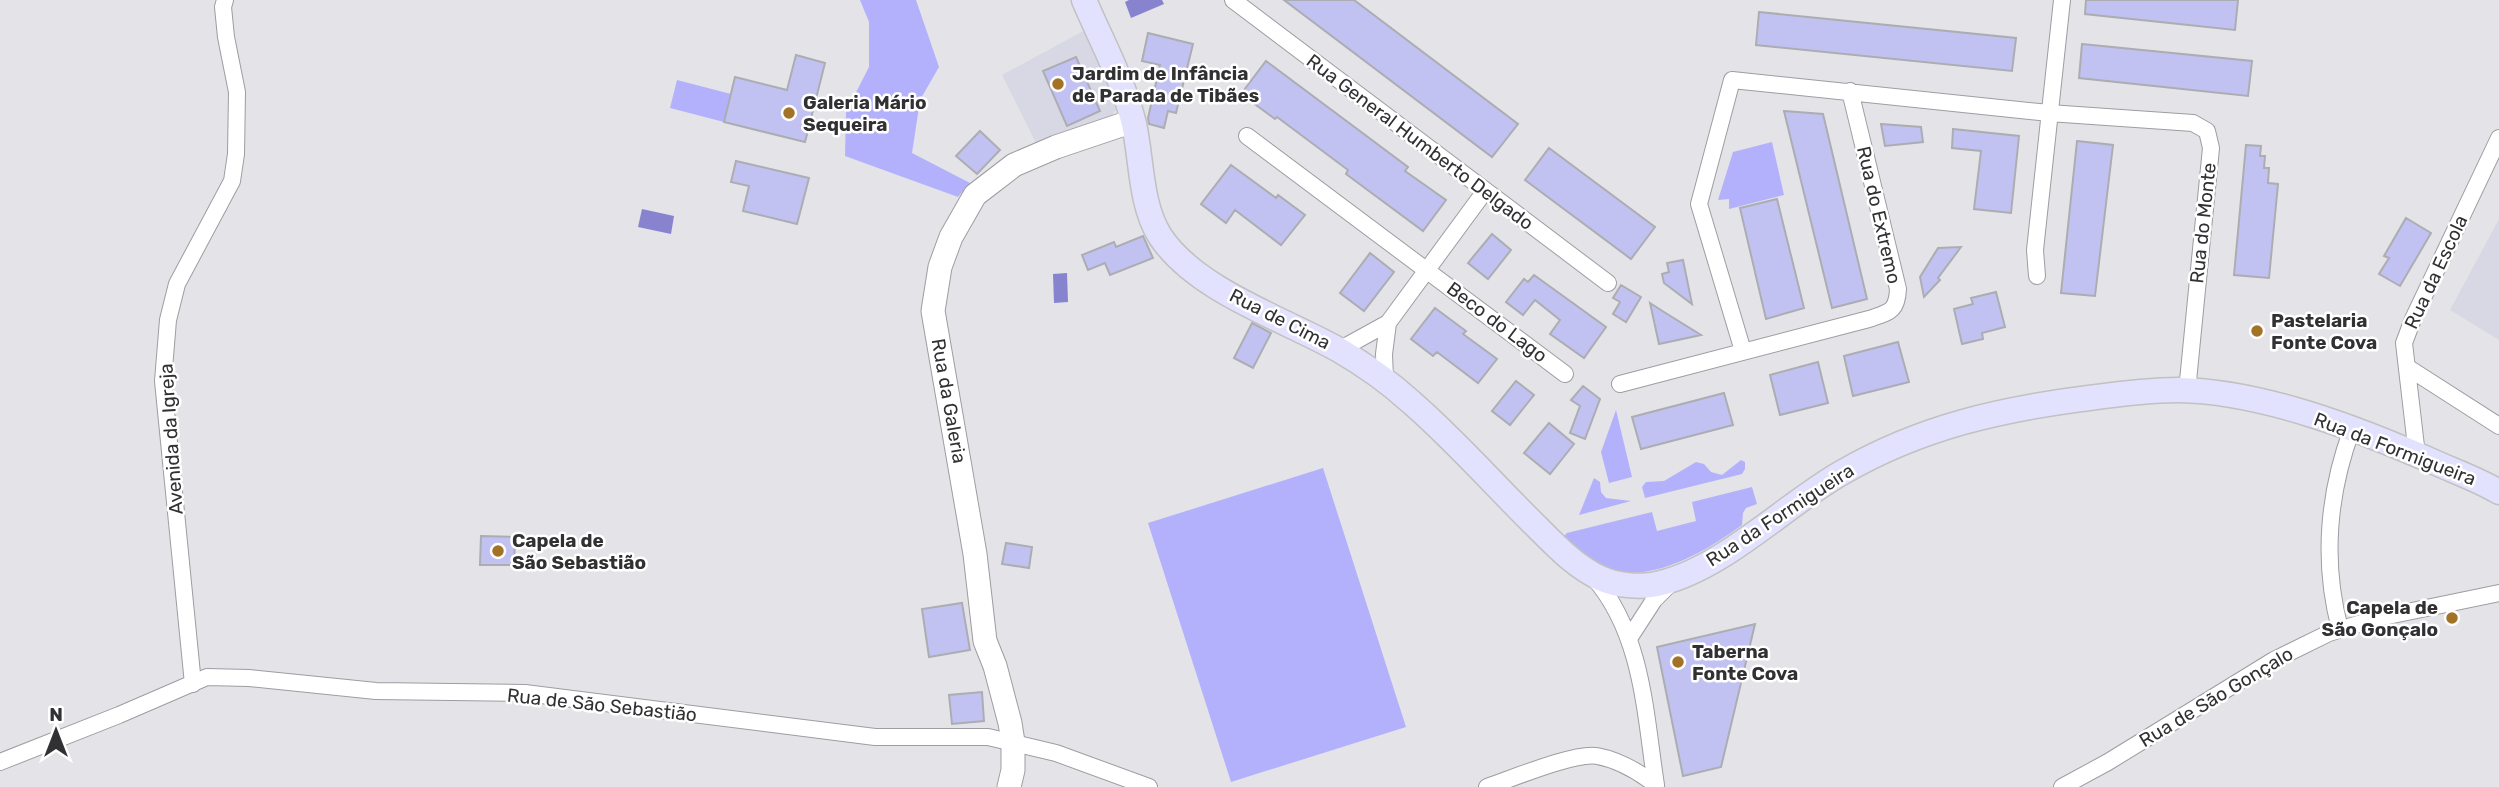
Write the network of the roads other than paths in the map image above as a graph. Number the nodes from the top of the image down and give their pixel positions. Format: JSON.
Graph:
{"nodes":[{"id":1,"x":225,"y":0,"type":"edge"},
{"id":2,"x":1084,"y":0,"type":"edge"},
{"id":3,"x":1233,"y":0,"type":"edge"},
{"id":4,"x":2062,"y":0,"type":"edge"},
{"id":5,"x":1850,"y":91,"type":"junction"},
{"id":6,"x":2049,"y":113,"type":"junction"},
{"id":7,"x":1133,"y":121,"type":"junction"},
{"id":8,"x":1247,"y":136,"type":"dead end"},
{"id":9,"x":2499,"y":138,"type":"edge"},
{"id":10,"x":1485,"y":191,"type":"junction"},
{"id":11,"x":1429,"y":270,"type":"junction"},
{"id":12,"x":2037,"y":276,"type":"dead end"},
{"id":13,"x":1608,"y":283,"type":"dead end"},
{"id":14,"x":1388,"y":323,"type":"junction"},
{"id":15,"x":1339,"y":350,"type":"junction"},
{"id":16,"x":1743,"y":351,"type":"junction"},
{"id":17,"x":2407,"y":367,"type":"junction"},
{"id":18,"x":1565,"y":374,"type":"dead end"},
{"id":19,"x":1385,"y":379,"type":"junction"},
{"id":20,"x":1620,"y":384,"type":"dead end"},
{"id":21,"x":2187,"y":391,"type":"junction"},
{"id":22,"x":2499,"y":426,"type":"edge"},
{"id":23,"x":2352,"y":429,"type":"junction"},
{"id":24,"x":2417,"y":455,"type":"junction"},
{"id":25,"x":2499,"y":492,"type":"edge"},
{"id":26,"x":1585,"y":568,"type":"junction"},
{"id":27,"x":1676,"y":578,"type":"junction"},
{"id":28,"x":2499,"y":593,"type":"edge"},
{"id":29,"x":2340,"y":629,"type":"junction"},
{"id":30,"x":1630,"y":637,"type":"junction"},
{"id":31,"x":193,"y":684,"type":"junction"},
{"id":32,"x":1013,"y":742,"type":"junction"},
{"id":33,"x":0,"y":762,"type":"edge"},
{"id":34,"x":1657,"y":786,"type":"edge"},
{"id":35,"x":1009,"y":787,"type":"edge"},
{"id":36,"x":1149,"y":787,"type":"edge"},
{"id":37,"x":1487,"y":787,"type":"edge"},
{"id":38,"x":2062,"y":787,"type":"edge"}],
"edges":[{"from":1,"to":31,"type":"street","name":"Avenida da Igreja"},
{"from":2,"to":7,"type":"main road","name":"Rua de Cima"},
{"from":3,"to":10,"type":"street","name":"Rua General Humberto Delgado"},
{"from":4,"to":6,"type":"street"},
{"from":5,"to":6,"type":"street"},
{"from":5,"to":16,"type":"street","name":"Rua do Extremo"},
{"from":5,"to":16,"type":"street"},
{"from":6,"to":12,"type":"street"},
{"from":6,"to":21,"type":"street","name":"Rua do Monte"},
{"from":7,"to":15,"type":"main road","name":"Rua de Cima"},
{"from":7,"to":32,"type":"street","name":"Rua da Galeria"},
{"from":8,"to":11,"type":"street","name":"Beco do Lago"},
{"from":9,"to":17,"type":"street","name":"Rua da Escola"},
{"from":10,"to":11,"type":"street"},
{"from":10,"to":13,"type":"street","name":"Rua General Humberto Delgado"},
{"from":11,"to":14,"type":"street"},
{"from":11,"to":18,"type":"street","name":"Beco do Lago"},
{"from":14,"to":15,"type":"street"},
{"from":14,"to":19,"type":"street"},
{"from":15,"to":19,"type":"main road","name":"Rua de Cima"},
{"from":16,"to":20,"type":"street","name":"Rua do Extremo"},
{"from":17,"to":22,"type":"street"},
{"from":17,"to":24,"type":"street","name":"Rua da Escola"},
{"from":19,"to":26,"type":"main road","name":"Rua de Cima"},
{"from":21,"to":23,"type":"main road","name":"Rua da Formigueira"},
{"from":21,"to":27,"type":"main road","name":"Rua da Formigueira"},
{"from":23,"to":24,"type":"main road","name":"Rua da Formigueira"},
{"from":23,"to":29,"type":"street"},
{"from":24,"to":25,"type":"main road","name":"Rua da Formigueira"},
{"from":26,"to":27,"type":"main road","name":"Rua da Formigueira"},
{"from":26,"to":30,"type":"street"},
{"from":27,"to":30,"type":"street"},
{"from":28,"to":29,"type":"street","name":"Rua de São Gonçalo"},
{"from":29,"to":38,"type":"street","name":"Rua de São Gonçalo"},
{"from":30,"to":34,"type":"street"},
{"from":31,"to":32,"type":"street","name":"Rua de São Sebastião"},
{"from":31,"to":33,"type":"street","name":"Rua de São Sebastião"},
{"from":32,"to":35,"type":"street","name":"Rua da Galeria"},
{"from":32,"to":36,"type":"street","name":"Rua de São Sebastião"},
{"from":34,"to":37,"type":"street"}]}
